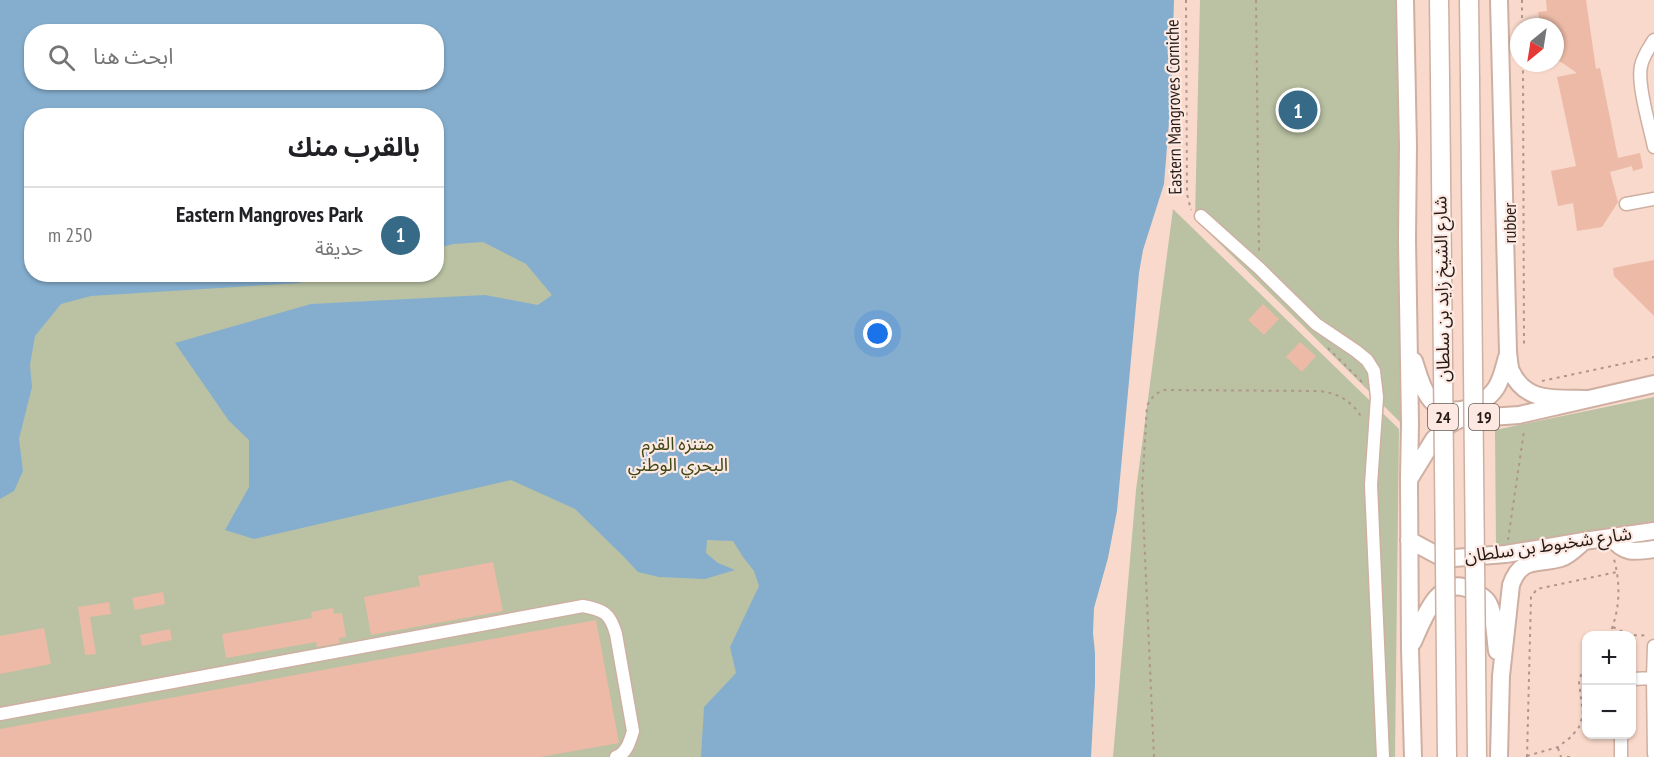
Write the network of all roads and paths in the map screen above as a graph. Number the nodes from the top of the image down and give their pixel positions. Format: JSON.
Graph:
{"nodes":[{"id":1,"x":1186,"y":0,"type":"edge"},
{"id":2,"x":1256,"y":0,"type":"edge"},
{"id":3,"x":1405,"y":0,"type":"edge"},
{"id":4,"x":1439,"y":0,"type":"edge"},
{"id":5,"x":1469,"y":0,"type":"edge"},
{"id":6,"x":1499,"y":0,"type":"edge"},
{"id":7,"x":1522,"y":0,"type":"edge"},
{"id":8,"x":1522,"y":18,"type":"edge"},
{"id":9,"x":1652,"y":46,"type":"edge"},
{"id":10,"x":1522,"y":72,"type":"edge"},
{"id":11,"x":1654,"y":147,"type":"edge"},
{"id":12,"x":1654,"y":199,"type":"edge"},
{"id":13,"x":1626,"y":204,"type":"dead end"},
{"id":14,"x":1196,"y":215,"type":"joint"},
{"id":15,"x":1259,"y":268,"type":"junction"},
{"id":16,"x":1408,"y":346,"type":"junction"},
{"id":17,"x":1516,"y":351,"type":"junction"},
{"id":18,"x":1654,"y":357,"type":"edge"},
{"id":19,"x":1537,"y":381,"type":"dead end"},
{"id":20,"x":1654,"y":384,"type":"edge"},
{"id":21,"x":1587,"y":399,"type":"junction"},
{"id":22,"x":1362,"y":418,"type":"dead end"},
{"id":23,"x":1524,"y":431,"type":"dead end"},
{"id":24,"x":1409,"y":479,"type":"junction"},
{"id":25,"x":1654,"y":531,"type":"edge"},
{"id":26,"x":1609,"y":537,"type":"junction"},
{"id":27,"x":1409,"y":540,"type":"junction"},
{"id":28,"x":1584,"y":541,"type":"junction"},
{"id":29,"x":1654,"y":549,"type":"edge"},
{"id":30,"x":1506,"y":554,"type":"junction"},
{"id":31,"x":1617,"y":572,"type":"junction"},
{"id":32,"x":1613,"y":627,"type":"junction"},
{"id":33,"x":1611,"y":631,"type":"edge"},
{"id":34,"x":1654,"y":634,"type":"edge"},
{"id":35,"x":1654,"y":646,"type":"edge"},
{"id":36,"x":1410,"y":649,"type":"junction"},
{"id":37,"x":1582,"y":673,"type":"edge"},
{"id":38,"x":1501,"y":676,"type":"junction"},
{"id":39,"x":1653,"y":678,"type":"edge"},
{"id":40,"x":1636,"y":679,"type":"edge"},
{"id":41,"x":0,"y":714,"type":"edge"},
{"id":42,"x":1621,"y":739,"type":"edge"},
{"id":43,"x":1558,"y":747,"type":"junction"},
{"id":44,"x":1654,"y":754,"type":"edge"},
{"id":45,"x":1527,"y":756,"type":"edge"},
{"id":46,"x":616,"y":757,"type":"edge"},
{"id":47,"x":1154,"y":757,"type":"edge"},
{"id":48,"x":1383,"y":757,"type":"edge"},
{"id":49,"x":1413,"y":757,"type":"edge"},
{"id":50,"x":1447,"y":757,"type":"edge"},
{"id":51,"x":1477,"y":757,"type":"edge"},
{"id":52,"x":1499,"y":757,"type":"edge"},
{"id":53,"x":1561,"y":757,"type":"edge"},
{"id":54,"x":1567,"y":757,"type":"edge"},
{"id":55,"x":1574,"y":757,"type":"edge"},
{"id":56,"x":1622,"y":757,"type":"edge"}],
"edges":[{"from":1,"to":14,"type":"path","name":"Eastern Mangroves Corniche"},
{"from":2,"to":15,"type":"path"},
{"from":3,"to":16,"type":"main road"},
{"from":4,"to":50,"type":"highway","name":"شارع الشيخ زايد بن سلطان","number":"24","bridge":true},
{"from":5,"to":51,"type":"highway","name":"شارع الشيخ زايد بن سلطان","number":"24","bridge":true},
{"from":6,"to":17,"type":"main road"},
{"from":7,"to":8,"type":"path"},
{"from":9,"to":11,"type":"street"},
{"from":10,"to":17,"type":"path","name":"rubber"},
{"from":12,"to":13,"type":"street"},
{"from":14,"to":15,"type":"street"},
{"from":15,"to":48,"type":"street"},
{"from":16,"to":17,"type":"main road"},
{"from":16,"to":24,"type":"main road"},
{"from":17,"to":21,"type":"main road"},
{"from":18,"to":19,"type":"path"},
{"from":20,"to":21,"type":"main road","number":"19"},
{"from":21,"to":24,"type":"main road","number":"19"},
{"from":22,"to":47,"type":"path"},
{"from":23,"to":30,"type":"path"},
{"from":24,"to":27,"type":"main road"},
{"from":25,"to":26,"type":"main road","name":"شارع شخبوط بن سلطان"},
{"from":26,"to":28,"type":"main road","name":"شارع شخبوط بن سلطان"},
{"from":26,"to":29,"type":"main road"},
{"from":26,"to":31,"type":"path"},
{"from":27,"to":30,"type":"main road","name":"شارع شخبوط بن سلطان"},
{"from":27,"to":36,"type":"main road"},
{"from":28,"to":30,"type":"main road","name":"شارع شخبوط بن سلطان"},
{"from":28,"to":38,"type":"main road"},
{"from":31,"to":32,"type":"path"},
{"from":31,"to":45,"type":"path"},
{"from":32,"to":33,"type":"path"},
{"from":32,"to":34,"type":"path"},
{"from":35,"to":39,"type":"street"},
{"from":36,"to":38,"type":"main road"},
{"from":36,"to":49,"type":"main road"},
{"from":37,"to":43,"type":"path"},
{"from":38,"to":52,"type":"main road"},
{"from":39,"to":40,"type":"street"},
{"from":39,"to":44,"type":"street"},
{"from":41,"to":46,"type":"street"},
{"from":42,"to":56,"type":"street"},
{"from":43,"to":45,"type":"path"},
{"from":43,"to":53,"type":"path"},
{"from":54,"to":55,"type":"path"}]}
